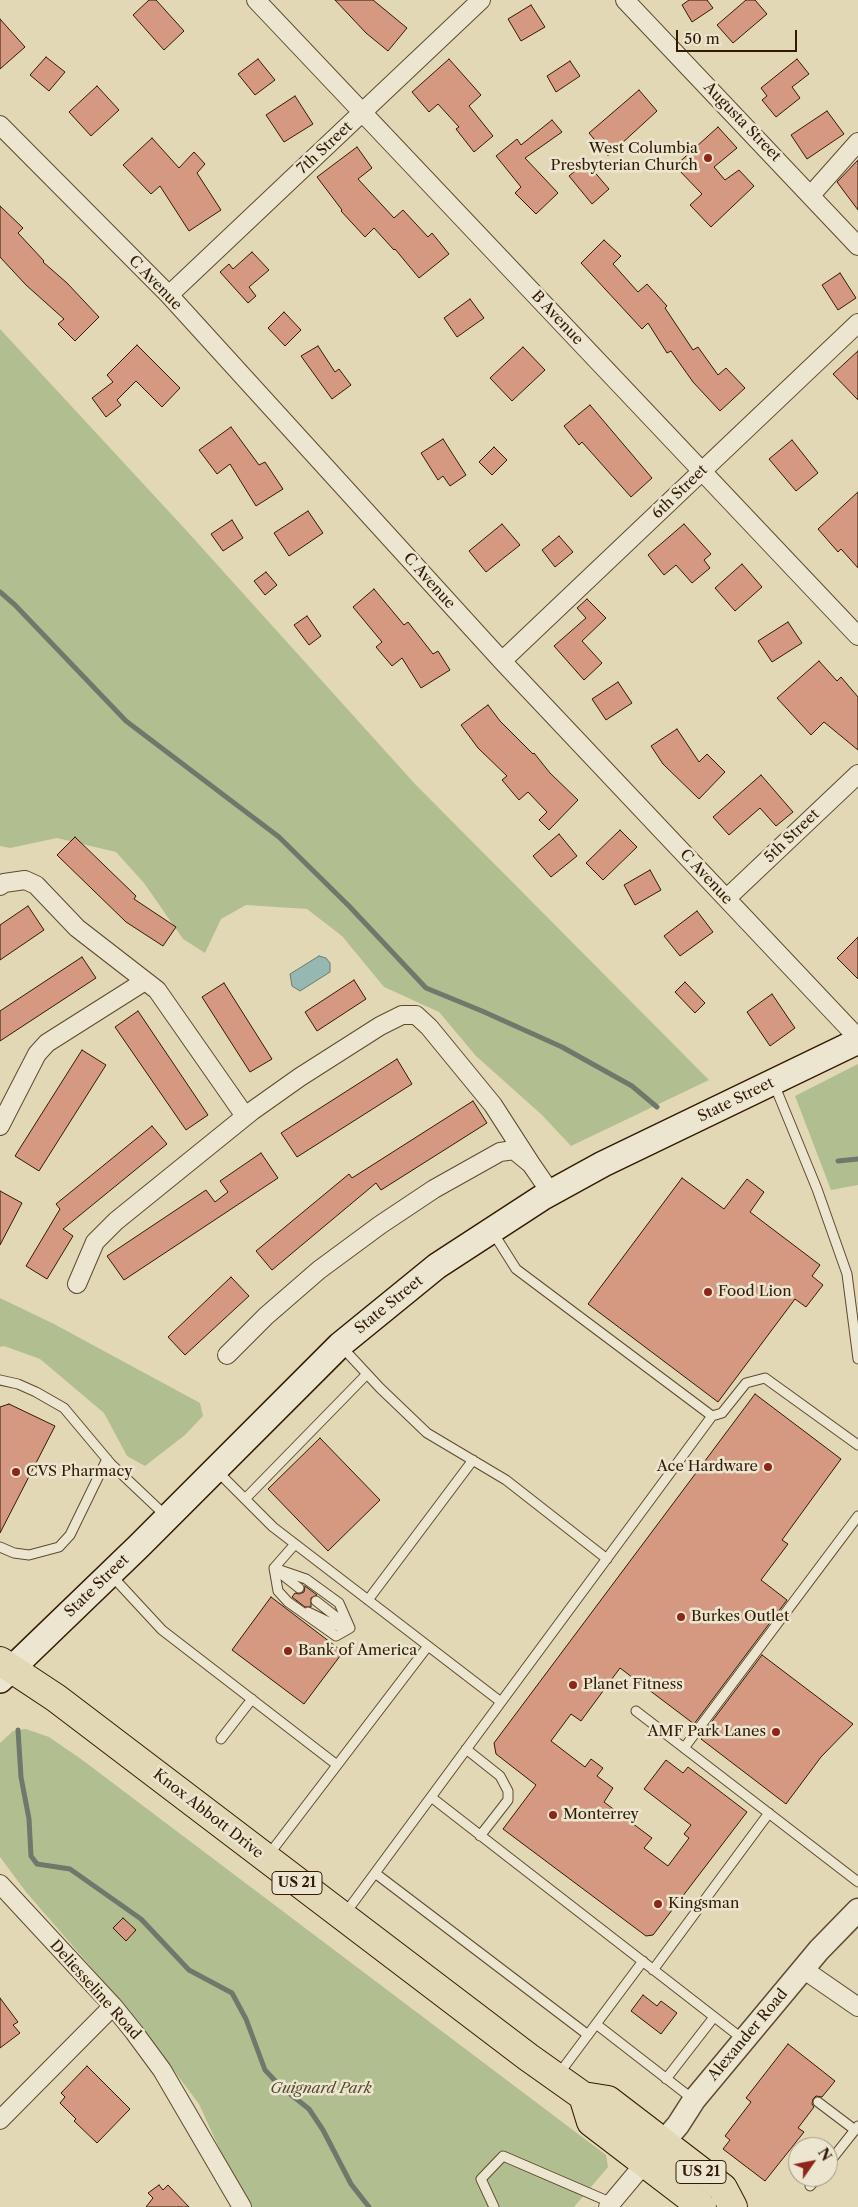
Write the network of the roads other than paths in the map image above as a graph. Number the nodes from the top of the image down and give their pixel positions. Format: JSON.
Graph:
{"nodes":[{"id":1,"x":256,"y":0,"type":"edge"},
{"id":2,"x":481,"y":0,"type":"edge"},
{"id":3,"x":625,"y":0,"type":"edge"},
{"id":4,"x":362,"y":113,"type":"junction"},
{"id":5,"x":0,"y":125,"type":"edge"},
{"id":6,"x":858,"y":142,"type":"edge"},
{"id":7,"x":811,"y":194,"type":"junction"},
{"id":8,"x":858,"y":246,"type":"edge"},
{"id":9,"x":169,"y":296,"type":"junction"},
{"id":10,"x":858,"y":323,"type":"edge"},
{"id":11,"x":702,"y":471,"type":"junction"},
{"id":12,"x":858,"y":636,"type":"edge"},
{"id":13,"x":502,"y":661,"type":"junction"},
{"id":14,"x":858,"y":774,"type":"edge"},
{"id":15,"x":0,"y":886,"type":"edge"},
{"id":16,"x":727,"y":898,"type":"junction"},
{"id":17,"x":145,"y":980,"type":"junction"},
{"id":18,"x":858,"y":1039,"type":"edge"},
{"id":19,"x":773,"y":1082,"type":"junction"},
{"id":20,"x":245,"y":1116,"type":"junction"},
{"id":21,"x":0,"y":1126,"type":"edge"},
{"id":22,"x":531,"y":1164,"type":"junction"},
{"id":23,"x":551,"y":1193,"type":"junction"},
{"id":24,"x":491,"y":1230,"type":"junction"},
{"id":25,"x":76,"y":1284,"type":"dead end"},
{"id":26,"x":340,"y":1345,"type":"junction"},
{"id":27,"x":227,"y":1355,"type":"dead end"},
{"id":28,"x":858,"y":1359,"type":"edge"},
{"id":29,"x":367,"y":1374,"type":"junction"},
{"id":30,"x":0,"y":1380,"type":"edge"},
{"id":31,"x":712,"y":1416,"type":"junction"},
{"id":32,"x":858,"y":1445,"type":"edge"},
{"id":33,"x":107,"y":1459,"type":"junction"},
{"id":34,"x":473,"y":1460,"type":"junction"},
{"id":35,"x":215,"y":1469,"type":"junction"},
{"id":36,"x":245,"y":1499,"type":"junction"},
{"id":37,"x":858,"y":1516,"type":"edge"},
{"id":38,"x":168,"y":1517,"type":"junction"},
{"id":39,"x":295,"y":1544,"type":"junction"},
{"id":40,"x":0,"y":1547,"type":"edge"},
{"id":41,"x":607,"y":1559,"type":"junction"},
{"id":42,"x":274,"y":1568,"type":"junction"},
{"id":43,"x":110,"y":1574,"type":"junction"},
{"id":44,"x":299,"y":1588,"type":"dead end"},
{"id":45,"x":368,"y":1600,"type":"junction"},
{"id":46,"x":316,"y":1601,"type":"dead end"},
{"id":47,"x":350,"y":1628,"type":"junction"},
{"id":48,"x":428,"y":1646,"type":"junction"},
{"id":49,"x":4,"y":1669,"type":"edge"},
{"id":50,"x":252,"y":1699,"type":"junction"},
{"id":51,"x":501,"y":1702,"type":"junction"},
{"id":52,"x":636,"y":1711,"type":"dead end"},
{"id":53,"x":221,"y":1739,"type":"dead end"},
{"id":54,"x":684,"y":1748,"type":"junction"},
{"id":55,"x":466,"y":1750,"type":"junction"},
{"id":56,"x":337,"y":1765,"type":"junction"},
{"id":57,"x":431,"y":1797,"type":"junction"},
{"id":58,"x":769,"y":1813,"type":"junction"},
{"id":59,"x":480,"y":1836,"type":"junction"},
{"id":60,"x":266,"y":1859,"type":"junction"},
{"id":61,"x":375,"y":1872,"type":"junction"},
{"id":62,"x":858,"y":1882,"type":"edge"},
{"id":63,"x":0,"y":1884,"type":"edge"},
{"id":64,"x":858,"y":1910,"type":"edge"},
{"id":65,"x":343,"y":1917,"type":"junction"},
{"id":66,"x":643,"y":1961,"type":"junction"},
{"id":67,"x":803,"y":1969,"type":"junction"},
{"id":68,"x":653,"y":1970,"type":"junction"},
{"id":69,"x":113,"y":2006,"type":"junction"},
{"id":70,"x":858,"y":2007,"type":"edge"},
{"id":71,"x":714,"y":2017,"type":"junction"},
{"id":72,"x":596,"y":2024,"type":"junction"},
{"id":73,"x":588,"y":2035,"type":"junction"},
{"id":74,"x":744,"y":2040,"type":"junction"},
{"id":75,"x":556,"y":2077,"type":"junction"},
{"id":76,"x":666,"y":2079,"type":"junction"},
{"id":77,"x":583,"y":2096,"type":"junction"},
{"id":78,"x":694,"y":2100,"type":"junction"},
{"id":79,"x":818,"y":2102,"type":"dead end"},
{"id":80,"x":0,"y":2120,"type":"edge"},
{"id":81,"x":856,"y":2128,"type":"edge"},
{"id":82,"x":663,"y":2142,"type":"junction"},
{"id":83,"x":838,"y":2151,"type":"edge"},
{"id":84,"x":644,"y":2164,"type":"junction"},
{"id":85,"x":610,"y":2205,"type":"edge"},
{"id":86,"x":242,"y":2207,"type":"edge"},
{"id":87,"x":494,"y":2207,"type":"edge"},
{"id":88,"x":702,"y":2207,"type":"edge"},
{"id":89,"x":733,"y":2207,"type":"edge"}],
"edges":[{"from":1,"to":4,"type":"street","name":"B Avenue"},
{"from":2,"to":4,"type":"street","name":"7th Street"},
{"from":3,"to":7,"type":"street","name":"Augusta Street"},
{"from":4,"to":9,"type":"street","name":"7th Street"},
{"from":4,"to":11,"type":"street","name":"B Avenue"},
{"from":5,"to":9,"type":"street","name":"C Avenue"},
{"from":6,"to":7,"type":"street"},
{"from":7,"to":8,"type":"street","name":"Augusta Street"},
{"from":9,"to":13,"type":"street","name":"C Avenue"},
{"from":10,"to":11,"type":"street","name":"6th Street"},
{"from":11,"to":12,"type":"street","name":"B Avenue"},
{"from":11,"to":13,"type":"street","name":"6th Street"},
{"from":13,"to":16,"type":"street","name":"C Avenue"},
{"from":14,"to":16,"type":"street","name":"5th Street"},
{"from":15,"to":17,"type":"street"},
{"from":16,"to":18,"type":"street","name":"C Avenue"},
{"from":17,"to":20,"type":"street"},
{"from":17,"to":21,"type":"street"},
{"from":18,"to":19,"type":"main road","name":"State Street"},
{"from":19,"to":23,"type":"main road","name":"State Street"},
{"from":19,"to":28,"type":"lane"},
{"from":20,"to":22,"type":"street"},
{"from":20,"to":25,"type":"street"},
{"from":22,"to":23,"type":"street"},
{"from":22,"to":27,"type":"street"},
{"from":23,"to":24,"type":"main road","name":"State Street"},
{"from":24,"to":26,"type":"main road","name":"State Street"},
{"from":24,"to":31,"type":"lane"},
{"from":26,"to":29,"type":"lane"},
{"from":26,"to":35,"type":"main road","name":"State Street"},
{"from":29,"to":34,"type":"lane"},
{"from":29,"to":36,"type":"lane"},
{"from":30,"to":33,"type":"lane"},
{"from":31,"to":32,"type":"lane"},
{"from":31,"to":41,"type":"lane"},
{"from":33,"to":38,"type":"lane"},
{"from":33,"to":40,"type":"lane"},
{"from":34,"to":41,"type":"lane"},
{"from":34,"to":45,"type":"lane"},
{"from":35,"to":36,"type":"lane"},
{"from":35,"to":38,"type":"main road","name":"State Street"},
{"from":36,"to":39,"type":"lane"},
{"from":37,"to":54,"type":"lane"},
{"from":38,"to":43,"type":"main road","name":"State Street"},
{"from":39,"to":42,"type":"lane"},
{"from":39,"to":45,"type":"lane"},
{"from":41,"to":51,"type":"lane"},
{"from":42,"to":44,"type":"lane"},
{"from":42,"to":47,"type":"lane"},
{"from":42,"to":47,"type":"lane"},
{"from":43,"to":49,"type":"main road","name":"State Street"},
{"from":43,"to":50,"type":"lane"},
{"from":45,"to":48,"type":"lane"},
{"from":46,"to":47,"type":"lane"},
{"from":48,"to":51,"type":"lane"},
{"from":48,"to":56,"type":"lane"},
{"from":49,"to":60,"type":"main road","name":"Knox Abbott Drive","number":"US 21"},
{"from":50,"to":53,"type":"lane"},
{"from":50,"to":56,"type":"lane"},
{"from":51,"to":55,"type":"lane"},
{"from":52,"to":54,"type":"lane"},
{"from":54,"to":58,"type":"lane"},
{"from":55,"to":57,"type":"lane"},
{"from":55,"to":59,"type":"lane"},
{"from":56,"to":60,"type":"lane"},
{"from":57,"to":59,"type":"lane"},
{"from":57,"to":61,"type":"lane"},
{"from":58,"to":62,"type":"lane"},
{"from":58,"to":68,"type":"lane"},
{"from":59,"to":66,"type":"lane"},
{"from":60,"to":65,"type":"main road","name":"Knox Abbott Drive","number":"US 21"},
{"from":61,"to":65,"type":"lane"},
{"from":61,"to":73,"type":"lane"},
{"from":63,"to":69,"type":"street","name":"Deliesseline Road"},
{"from":64,"to":67,"type":"street","name":"Alexander Road"},
{"from":65,"to":75,"type":"main road","name":"Knox Abbott Drive","number":"US 21"},
{"from":66,"to":68,"type":"lane"},
{"from":66,"to":72,"type":"lane"},
{"from":67,"to":70,"type":"street"},
{"from":67,"to":74,"type":"street","name":"Alexander Road"},
{"from":68,"to":71,"type":"lane"},
{"from":69,"to":80,"type":"street"},
{"from":69,"to":86,"type":"street","name":"Deliesseline Road"},
{"from":71,"to":74,"type":"lane"},
{"from":71,"to":76,"type":"lane"},
{"from":72,"to":73,"type":"lane"},
{"from":72,"to":76,"type":"lane"},
{"from":73,"to":75,"type":"lane"},
{"from":74,"to":78,"type":"street","name":"Alexander Road"},
{"from":75,"to":77,"type":"main road","name":"Knox Abbott Drive","number":"US 21"},
{"from":76,"to":78,"type":"lane"},
{"from":77,"to":82,"type":"main road","name":"Knox Abbott Drive","number":"US 21"},
{"from":77,"to":84,"type":"main road","number":"US 21"},
{"from":78,"to":82,"type":"street","name":"Alexander Road"},
{"from":79,"to":81,"type":"lane"},
{"from":81,"to":83,"type":"lane"},
{"from":82,"to":84,"type":"street","name":"Alexander Road"},
{"from":82,"to":89,"type":"main road","name":"Knox Abbott Drive","number":"US 21"},
{"from":84,"to":85,"type":"street"},
{"from":84,"to":88,"type":"main road","number":"US 21"},
{"from":85,"to":87,"type":"lane"}]}
